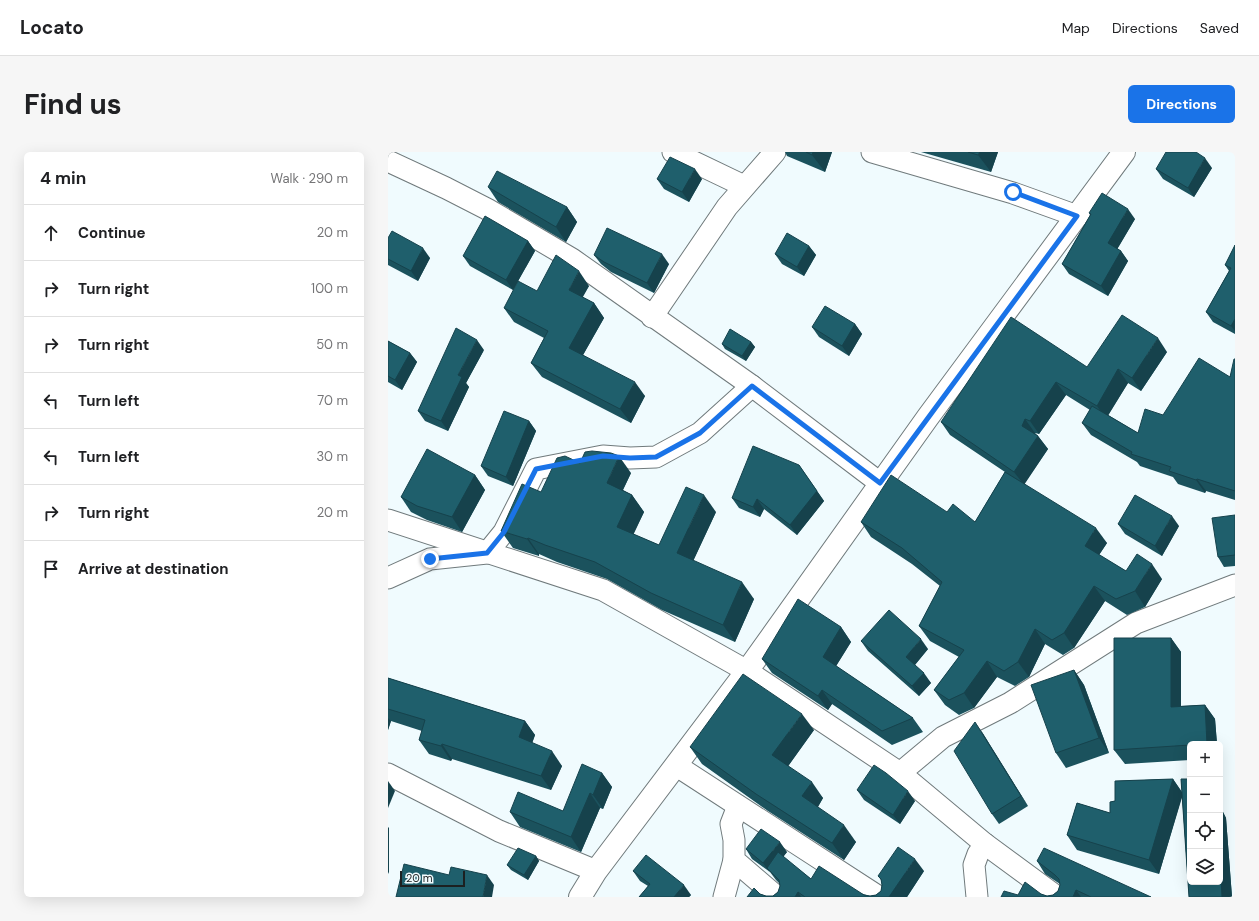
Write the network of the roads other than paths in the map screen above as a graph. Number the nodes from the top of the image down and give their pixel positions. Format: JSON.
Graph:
{"nodes":[{"id":1,"x":673,"y":152,"type":"edge"},
{"id":2,"x":775,"y":152,"type":"edge"},
{"id":3,"x":872,"y":152,"type":"edge"},
{"id":4,"x":1124,"y":152,"type":"edge"},
{"id":5,"x":388,"y":161,"type":"edge"},
{"id":6,"x":744,"y":186,"type":"junction"},
{"id":7,"x":1077,"y":216,"type":"junction"},
{"id":8,"x":652,"y":317,"type":"junction"},
{"id":9,"x":752,"y":386,"type":"junction"},
{"id":10,"x":880,"y":483,"type":"junction"},
{"id":11,"x":388,"y":520,"type":"edge"},
{"id":12,"x":487,"y":553,"type":"junction"},
{"id":13,"x":388,"y":578,"type":"edge"},
{"id":14,"x":1235,"y":585,"type":"edge"},
{"id":15,"x":747,"y":670,"type":"junction"},
{"id":16,"x":677,"y":766,"type":"junction"},
{"id":17,"x":900,"y":773,"type":"junction"},
{"id":18,"x":388,"y":774,"type":"edge"},
{"id":19,"x":738,"y":806,"type":"junction"},
{"id":20,"x":985,"y":844,"type":"junction"},
{"id":21,"x":734,"y":860,"type":"junction"},
{"id":22,"x":596,"y":871,"type":"junction"},
{"id":23,"x":580,"y":897,"type":"edge"},
{"id":24,"x":724,"y":897,"type":"edge"},
{"id":25,"x":777,"y":897,"type":"edge"},
{"id":26,"x":879,"y":897,"type":"edge"},
{"id":27,"x":977,"y":897,"type":"edge"},
{"id":28,"x":1058,"y":897,"type":"edge"}],
"edges":[{"from":1,"to":6,"type":"street"},
{"from":2,"to":6,"type":"street"},
{"from":3,"to":7,"type":"street"},
{"from":4,"to":7,"type":"street"},
{"from":5,"to":8,"type":"street"},
{"from":6,"to":8,"type":"street"},
{"from":7,"to":10,"type":"street"},
{"from":8,"to":9,"type":"street"},
{"from":9,"to":10,"type":"street"},
{"from":9,"to":12,"type":"street"},
{"from":10,"to":15,"type":"street"},
{"from":11,"to":12,"type":"street"},
{"from":12,"to":13,"type":"street"},
{"from":12,"to":15,"type":"street"},
{"from":14,"to":17,"type":"street"},
{"from":15,"to":16,"type":"street"},
{"from":15,"to":17,"type":"street"},
{"from":16,"to":19,"type":"street"},
{"from":16,"to":22,"type":"street"},
{"from":17,"to":20,"type":"street"},
{"from":18,"to":22,"type":"street"},
{"from":19,"to":21,"type":"street"},
{"from":19,"to":26,"type":"street"},
{"from":20,"to":27,"type":"street"},
{"from":20,"to":28,"type":"street"},
{"from":21,"to":24,"type":"street"},
{"from":21,"to":25,"type":"street"},
{"from":22,"to":23,"type":"street"}]}
